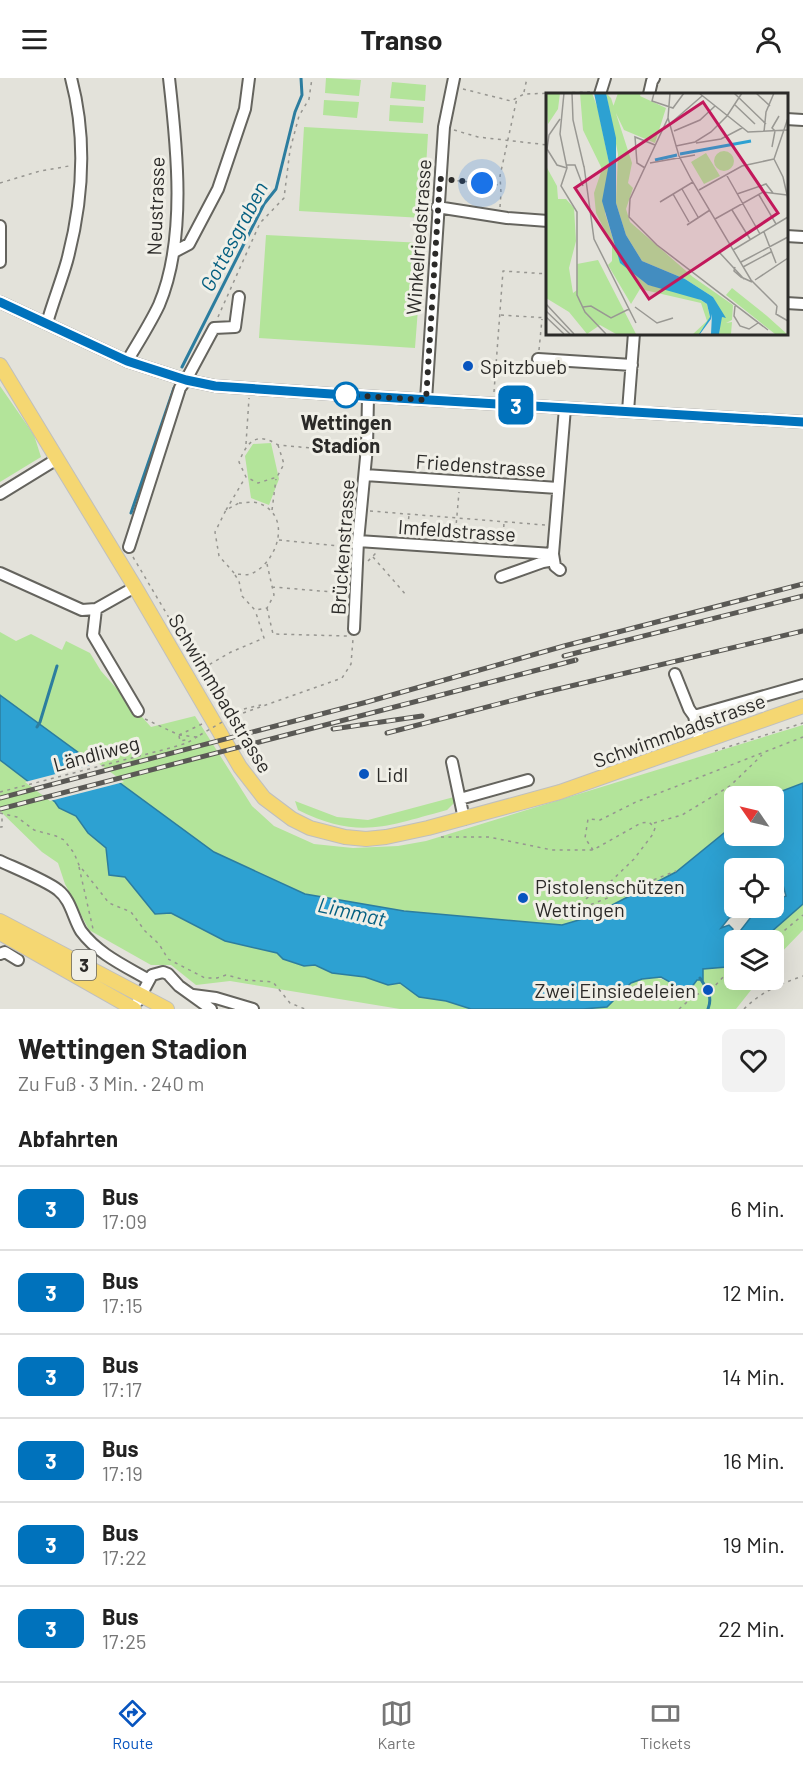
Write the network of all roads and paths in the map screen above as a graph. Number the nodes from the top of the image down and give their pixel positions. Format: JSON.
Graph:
{"nodes":[{"id":1,"x":71,"y":78,"type":"edge"},
{"id":2,"x":169,"y":78,"type":"edge"},
{"id":3,"x":249,"y":78,"type":"edge"},
{"id":4,"x":312,"y":78,"type":"edge"},
{"id":5,"x":527,"y":78,"type":"edge"},
{"id":6,"x":605,"y":78,"type":"edge"},
{"id":7,"x":654,"y":78,"type":"edge"},
{"id":8,"x":456,"y":83,"type":"edge"},
{"id":9,"x":600,"y":93,"type":"edge"},
{"id":10,"x":649,"y":93,"type":"edge"},
{"id":11,"x":524,"y":94,"type":"junction"},
{"id":12,"x":546,"y":94,"type":"edge"},
{"id":13,"x":517,"y":98,"type":"junction"},
{"id":14,"x":788,"y":119,"type":"edge"},
{"id":15,"x":803,"y":120,"type":"edge"},
{"id":16,"x":450,"y":129,"type":"dead end"},
{"id":17,"x":506,"y":141,"type":"junction"},
{"id":18,"x":546,"y":145,"type":"edge"},
{"id":19,"x":81,"y":164,"type":"junction"},
{"id":20,"x":440,"y":179,"type":"junction"},
{"id":21,"x":0,"y":183,"type":"edge"},
{"id":22,"x":500,"y":185,"type":"junction"},
{"id":23,"x":437,"y":207,"type":"junction"},
{"id":24,"x":498,"y":217,"type":"junction"},
{"id":25,"x":546,"y":221,"type":"edge"},
{"id":26,"x":0,"y":226,"type":"edge"},
{"id":27,"x":788,"y":236,"type":"edge"},
{"id":28,"x":803,"y":237,"type":"edge"},
{"id":29,"x":174,"y":252,"type":"junction"},
{"id":30,"x":0,"y":262,"type":"edge"},
{"id":31,"x":546,"y":274,"type":"edge"},
{"id":32,"x":239,"y":297,"type":"dead end"},
{"id":33,"x":0,"y":302,"type":"edge"},
{"id":34,"x":788,"y":303,"type":"edge"},
{"id":35,"x":803,"y":304,"type":"edge"},
{"id":36,"x":500,"y":315,"type":"junction"},
{"id":37,"x":542,"y":317,"type":"junction"},
{"id":38,"x":546,"y":318,"type":"edge"},
{"id":39,"x":47,"y":323,"type":"junction"},
{"id":40,"x":214,"y":328,"type":"junction"},
{"id":41,"x":634,"y":334,"type":"edge"},
{"id":42,"x":538,"y":359,"type":"joint"},
{"id":43,"x":127,"y":361,"type":"junction"},
{"id":44,"x":0,"y":365,"type":"edge"},
{"id":45,"x":632,"y":365,"type":"junction"},
{"id":46,"x":186,"y":380,"type":"junction"},
{"id":47,"x":249,"y":396,"type":"dead end"},
{"id":48,"x":368,"y":396,"type":"junction"},
{"id":49,"x":494,"y":396,"type":"dead end"},
{"id":50,"x":426,"y":400,"type":"junction"},
{"id":51,"x":565,"y":408,"type":"junction"},
{"id":52,"x":628,"y":411,"type":"junction"},
{"id":53,"x":803,"y":422,"type":"edge"},
{"id":54,"x":246,"y":445,"type":"junction"},
{"id":55,"x":278,"y":445,"type":"junction"},
{"id":56,"x":367,"y":453,"type":"junction"},
{"id":57,"x":57,"y":459,"type":"junction"},
{"id":58,"x":365,"y":475,"type":"junction"},
{"id":59,"x":246,"y":477,"type":"junction"},
{"id":60,"x":277,"y":477,"type":"junction"},
{"id":61,"x":460,"y":482,"type":"junction"},
{"id":62,"x":558,"y":488,"type":"junction"},
{"id":63,"x":0,"y":494,"type":"edge"},
{"id":64,"x":226,"y":510,"type":"junction"},
{"id":65,"x":362,"y":510,"type":"junction"},
{"id":66,"x":272,"y":511,"type":"junction"},
{"id":67,"x":410,"y":514,"type":"junction"},
{"id":68,"x":458,"y":517,"type":"junction"},
{"id":69,"x":504,"y":521,"type":"junction"},
{"id":70,"x":555,"y":526,"type":"junction"},
{"id":71,"x":279,"y":540,"type":"junction"},
{"id":72,"x":384,"y":543,"type":"junction"},
{"id":73,"x":358,"y":544,"type":"junction"},
{"id":74,"x":406,"y":544,"type":"junction"},
{"id":75,"x":453,"y":548,"type":"junction"},
{"id":76,"x":129,"y":549,"type":"joint"},
{"id":77,"x":502,"y":551,"type":"junction"},
{"id":78,"x":373,"y":557,"type":"junction"},
{"id":79,"x":556,"y":561,"type":"junction"},
{"id":80,"x":267,"y":563,"type":"junction"},
{"id":81,"x":356,"y":572,"type":"junction"},
{"id":82,"x":0,"y":573,"type":"edge"},
{"id":83,"x":235,"y":574,"type":"junction"},
{"id":84,"x":501,"y":577,"type":"dead end"},
{"id":85,"x":135,"y":587,"type":"junction"},
{"id":86,"x":272,"y":587,"type":"junction"},
{"id":87,"x":355,"y":591,"type":"junction"},
{"id":88,"x":407,"y":596,"type":"dead end"},
{"id":89,"x":267,"y":608,"type":"junction"},
{"id":90,"x":96,"y":609,"type":"junction"},
{"id":91,"x":255,"y":610,"type":"junction"},
{"id":92,"x":353,"y":632,"type":"junction"},
{"id":93,"x":202,"y":669,"type":"junction"},
{"id":94,"x":675,"y":674,"type":"dead end"},
{"id":95,"x":803,"y":686,"type":"edge"},
{"id":96,"x":268,"y":704,"type":"junction"},
{"id":97,"x":803,"y":706,"type":"edge"},
{"id":98,"x":138,"y":711,"type":"joint"},
{"id":99,"x":219,"y":716,"type":"dead end"},
{"id":100,"x":694,"y":716,"type":"junction"},
{"id":101,"x":803,"y":723,"type":"edge"},
{"id":102,"x":224,"y":725,"type":"dead end"},
{"id":103,"x":198,"y":726,"type":"dead end"},
{"id":104,"x":179,"y":735,"type":"junction"},
{"id":105,"x":199,"y":736,"type":"junction"},
{"id":106,"x":803,"y":737,"type":"edge"},
{"id":107,"x":187,"y":743,"type":"junction"},
{"id":108,"x":704,"y":748,"type":"junction"},
{"id":109,"x":763,"y":753,"type":"junction"},
{"id":110,"x":452,"y":762,"type":"dead end"},
{"id":111,"x":528,"y":780,"type":"dead end"},
{"id":112,"x":0,"y":792,"type":"edge"},
{"id":113,"x":460,"y":799,"type":"junction"},
{"id":114,"x":1,"y":814,"type":"edge"},
{"id":115,"x":464,"y":819,"type":"junction"},
{"id":116,"x":653,"y":824,"type":"junction"},
{"id":117,"x":0,"y":827,"type":"edge"},
{"id":118,"x":428,"y":828,"type":"junction"},
{"id":119,"x":592,"y":850,"type":"junction"},
{"id":120,"x":0,"y":861,"type":"edge"},
{"id":121,"x":79,"y":865,"type":"junction"},
{"id":122,"x":676,"y":871,"type":"dead end"},
{"id":123,"x":803,"y":915,"type":"edge"},
{"id":124,"x":0,"y":921,"type":"edge"},
{"id":125,"x":784,"y":931,"type":"edge"},
{"id":126,"x":0,"y":933,"type":"edge"},
{"id":127,"x":93,"y":944,"type":"junction"},
{"id":128,"x":0,"y":954,"type":"edge"},
{"id":129,"x":18,"y":960,"type":"dead end"},
{"id":130,"x":724,"y":976,"type":"edge"},
{"id":131,"x":803,"y":976,"type":"edge"},
{"id":132,"x":149,"y":980,"type":"junction"},
{"id":133,"x":141,"y":995,"type":"junction"},
{"id":134,"x":189,"y":995,"type":"junction"},
{"id":135,"x":134,"y":1009,"type":"edge"},
{"id":136,"x":167,"y":1009,"type":"edge"},
{"id":137,"x":210,"y":1009,"type":"edge"},
{"id":138,"x":253,"y":1009,"type":"edge"},
{"id":139,"x":305,"y":1009,"type":"edge"},
{"id":140,"x":679,"y":1009,"type":"edge"},
{"id":141,"x":744,"y":1009,"type":"edge"}],
"edges":[{"from":1,"to":19,"type":"street"},
{"from":2,"to":29,"type":"street","name":"Neustrasse"},
{"from":3,"to":29,"type":"street"},
{"from":4,"to":40,"type":"path"},
{"from":5,"to":11,"type":"path"},
{"from":6,"to":9,"type":"street"},
{"from":7,"to":10,"type":"street"},
{"from":8,"to":13,"type":"path"},
{"from":8,"to":20,"type":"street","name":"Winkelriedstrasse"},
{"from":11,"to":12,"type":"path"},
{"from":11,"to":13,"type":"path"},
{"from":13,"to":17,"type":"path"},
{"from":14,"to":15,"type":"street"},
{"from":16,"to":17,"type":"path"},
{"from":17,"to":18,"type":"path"},
{"from":17,"to":22,"type":"path"},
{"from":19,"to":21,"type":"path"},
{"from":19,"to":39,"type":"street"},
{"from":20,"to":22,"type":"path"},
{"from":20,"to":23,"type":"street","name":"Winkelriedstrasse"},
{"from":22,"to":24,"type":"path"},
{"from":23,"to":24,"type":"street"},
{"from":23,"to":50,"type":"street","name":"Winkelriedstrasse"},
{"from":24,"to":25,"type":"street"},
{"from":26,"to":30,"type":"street"},
{"from":27,"to":28,"type":"street"},
{"from":29,"to":43,"type":"street","name":"Neustrasse"},
{"from":31,"to":36,"type":"path"},
{"from":32,"to":40,"type":"street"},
{"from":33,"to":39,"type":"street"},
{"from":34,"to":35,"type":"street"},
{"from":36,"to":37,"type":"path"},
{"from":36,"to":49,"type":"path"},
{"from":37,"to":38,"type":"path"},
{"from":37,"to":42,"type":"path"},
{"from":39,"to":43,"type":"street"},
{"from":40,"to":46,"type":"street"},
{"from":41,"to":45,"type":"street"},
{"from":42,"to":45,"type":"street"},
{"from":43,"to":46,"type":"street"},
{"from":44,"to":57,"type":"main road","name":"Schwimmbadstrasse"},
{"from":45,"to":52,"type":"street"},
{"from":46,"to":48,"type":"street"},
{"from":46,"to":76,"type":"street"},
{"from":47,"to":54,"type":"path"},
{"from":48,"to":50,"type":"street"},
{"from":48,"to":56,"type":"street","name":"Brückenstrasse"},
{"from":50,"to":51,"type":"street"},
{"from":51,"to":52,"type":"street"},
{"from":51,"to":62,"type":"street"},
{"from":52,"to":53,"type":"street"},
{"from":54,"to":55,"type":"path"},
{"from":54,"to":59,"type":"path"},
{"from":55,"to":56,"type":"path"},
{"from":55,"to":60,"type":"path"},
{"from":56,"to":58,"type":"street","name":"Brückenstrasse"},
{"from":57,"to":63,"type":"street"},
{"from":57,"to":85,"type":"main road","name":"Schwimmbadstrasse"},
{"from":58,"to":61,"type":"street","name":"Friedenstrasse"},
{"from":58,"to":65,"type":"street","name":"Brückenstrasse"},
{"from":59,"to":60,"type":"path"},
{"from":59,"to":64,"type":"path"},
{"from":60,"to":66,"type":"path"},
{"from":61,"to":62,"type":"street","name":"Friedenstrasse"},
{"from":61,"to":68,"type":"path"},
{"from":62,"to":70,"type":"street"},
{"from":64,"to":66,"type":"path"},
{"from":64,"to":83,"type":"path"},
{"from":65,"to":67,"type":"path"},
{"from":65,"to":73,"type":"street","name":"Brückenstrasse"},
{"from":66,"to":71,"type":"path"},
{"from":67,"to":68,"type":"path"},
{"from":67,"to":74,"type":"path"},
{"from":68,"to":69,"type":"path"},
{"from":68,"to":75,"type":"path"},
{"from":69,"to":70,"type":"path"},
{"from":69,"to":77,"type":"path"},
{"from":70,"to":79,"type":"street"},
{"from":71,"to":73,"type":"path"},
{"from":71,"to":80,"type":"path"},
{"from":72,"to":73,"type":"street","name":"Imfeldstrasse"},
{"from":72,"to":74,"type":"street","name":"Imfeldstrasse"},
{"from":72,"to":78,"type":"path"},
{"from":73,"to":81,"type":"street","name":"Brückenstrasse"},
{"from":74,"to":75,"type":"street","name":"Imfeldstrasse"},
{"from":75,"to":77,"type":"street","name":"Imfeldstrasse"},
{"from":76,"to":93,"type":"path"},
{"from":77,"to":79,"type":"street","name":"Imfeldstrasse"},
{"from":78,"to":81,"type":"path"},
{"from":78,"to":88,"type":"path"},
{"from":79,"to":84,"type":"street"},
{"from":80,"to":83,"type":"path"},
{"from":80,"to":86,"type":"path"},
{"from":81,"to":87,"type":"street","name":"Brückenstrasse"},
{"from":82,"to":90,"type":"street"},
{"from":83,"to":91,"type":"path"},
{"from":85,"to":90,"type":"street"},
{"from":85,"to":118,"type":"main road","name":"Schwimmbadstrasse"},
{"from":86,"to":87,"type":"path"},
{"from":86,"to":89,"type":"path"},
{"from":87,"to":92,"type":"street","name":"Brückenstrasse"},
{"from":89,"to":91,"type":"path"},
{"from":89,"to":92,"type":"path"},
{"from":90,"to":98,"type":"street"},
{"from":91,"to":93,"type":"path"},
{"from":92,"to":96,"type":"path"},
{"from":93,"to":96,"type":"path"},
{"from":94,"to":100,"type":"street"},
{"from":95,"to":100,"type":"street"},
{"from":96,"to":105,"type":"path","name":"Ländliweg","bridge":true},
{"from":97,"to":108,"type":"main road","name":"Schwimmbadstrasse"},
{"from":98,"to":104,"type":"path"},
{"from":99,"to":102,"type":"path"},
{"from":100,"to":108,"type":"street"},
{"from":101,"to":108,"type":"path"},
{"from":103,"to":104,"type":"path"},
{"from":104,"to":105,"type":"path"},
{"from":104,"to":107,"type":"path"},
{"from":105,"to":107,"type":"path","name":"Ländliweg"},
{"from":106,"to":109,"type":"path"},
{"from":107,"to":112,"type":"path","name":"Ländliweg"},
{"from":108,"to":115,"type":"main road","name":"Schwimmbadstrasse"},
{"from":109,"to":116,"type":"path"},
{"from":109,"to":119,"type":"path"},
{"from":110,"to":113,"type":"street"},
{"from":111,"to":113,"type":"street"},
{"from":113,"to":115,"type":"street"},
{"from":114,"to":117,"type":"path"},
{"from":114,"to":121,"type":"path"},
{"from":115,"to":118,"type":"main road","name":"Schwimmbadstrasse"},
{"from":116,"to":119,"type":"path"},
{"from":116,"to":122,"type":"path"},
{"from":118,"to":119,"type":"path"},
{"from":120,"to":127,"type":"street"},
{"from":121,"to":127,"type":"path"},
{"from":121,"to":139,"type":"path"},
{"from":123,"to":125,"type":"path"},
{"from":124,"to":133,"type":"main road","number":"3"},
{"from":126,"to":135,"type":"main road","number":"3"},
{"from":127,"to":132,"type":"street"},
{"from":128,"to":129,"type":"street"},
{"from":130,"to":140,"type":"path"},
{"from":131,"to":141,"type":"path"},
{"from":132,"to":133,"type":"street"},
{"from":132,"to":134,"type":"street"},
{"from":133,"to":135,"type":"street"},
{"from":133,"to":136,"type":"main road","number":"3"},
{"from":134,"to":137,"type":"street"},
{"from":134,"to":138,"type":"street"}]}
